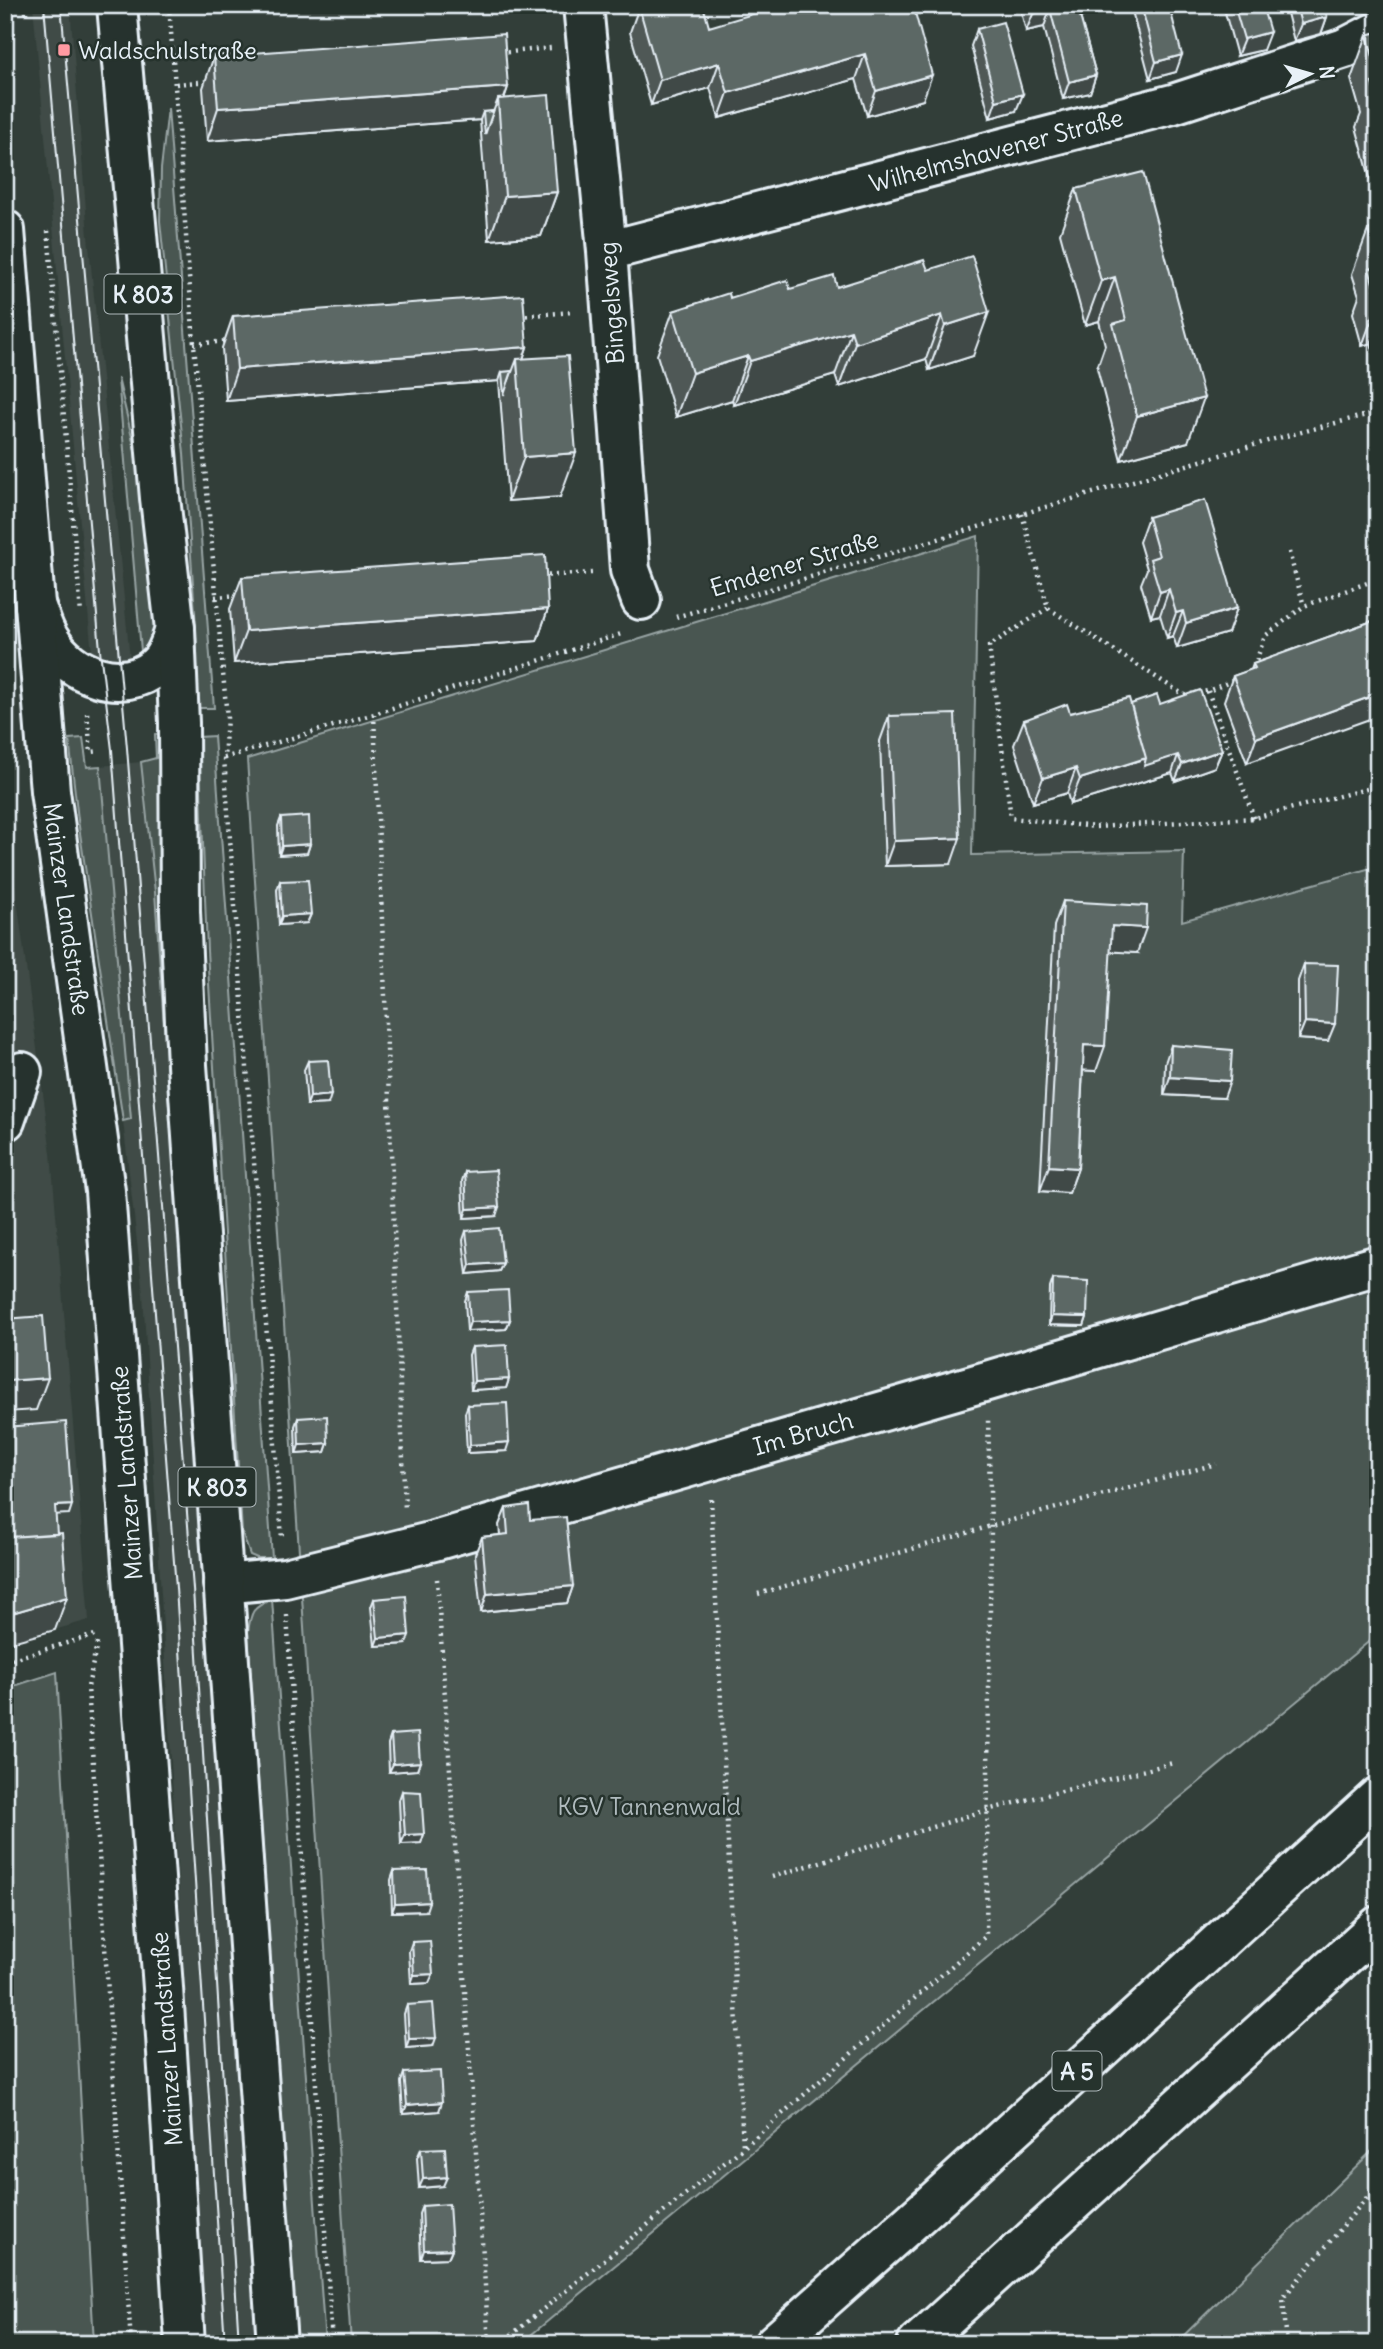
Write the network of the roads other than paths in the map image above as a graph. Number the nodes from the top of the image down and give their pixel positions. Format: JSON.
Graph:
{"nodes":[{"id":1,"x":117,"y":5,"type":"edge"},
{"id":2,"x":583,"y":5,"type":"edge"},
{"id":3,"x":1378,"y":31,"type":"edge"},
{"id":4,"x":5,"y":230,"type":"edge"},
{"id":5,"x":607,"y":251,"type":"junction"},
{"id":6,"x":632,"y":601,"type":"road end"},
{"id":7,"x":35,"y":605,"type":"junction"},
{"id":8,"x":176,"y":629,"type":"junction"},
{"id":9,"x":22,"y":1072,"type":"dead end"},
{"id":10,"x":5,"y":1121,"type":"edge"},
{"id":11,"x":1378,"y":1265,"type":"edge"},
{"id":12,"x":223,"y":1584,"type":"junction"},
{"id":13,"x":1378,"y":1797,"type":"edge"},
{"id":14,"x":1378,"y":1926,"type":"edge"},
{"id":15,"x":185,"y":2344,"type":"edge"},
{"id":16,"x":277,"y":2344,"type":"edge"},
{"id":17,"x":774,"y":2344,"type":"edge"},
{"id":18,"x":917,"y":2344,"type":"edge"}],
"edges":[{"from":1,"to":8,"type":"main road","number":"K 803"},
{"from":2,"to":5,"type":"main road","name":"Bingelsweg"},
{"from":3,"to":5,"type":"main road","name":"Wilhelmshavener Straße"},
{"from":4,"to":7,"type":"main road","name":"Mainzer Landstraße"},
{"from":5,"to":6,"type":"main road","name":"Bingelsweg"},
{"from":7,"to":8,"type":"main road","name":"Mainzer Landstraße"},
{"from":7,"to":15,"type":"main road","name":"Mainzer Landstraße"},
{"from":8,"to":12,"type":"main road","number":"K 803"},
{"from":9,"to":10,"type":"main road"},
{"from":11,"to":12,"type":"main road","name":"Im Bruch"},
{"from":12,"to":16,"type":"main road","number":"K 803"},
{"from":13,"to":17,"type":"main road","number":"A 5"},
{"from":14,"to":18,"type":"main road"}]}
